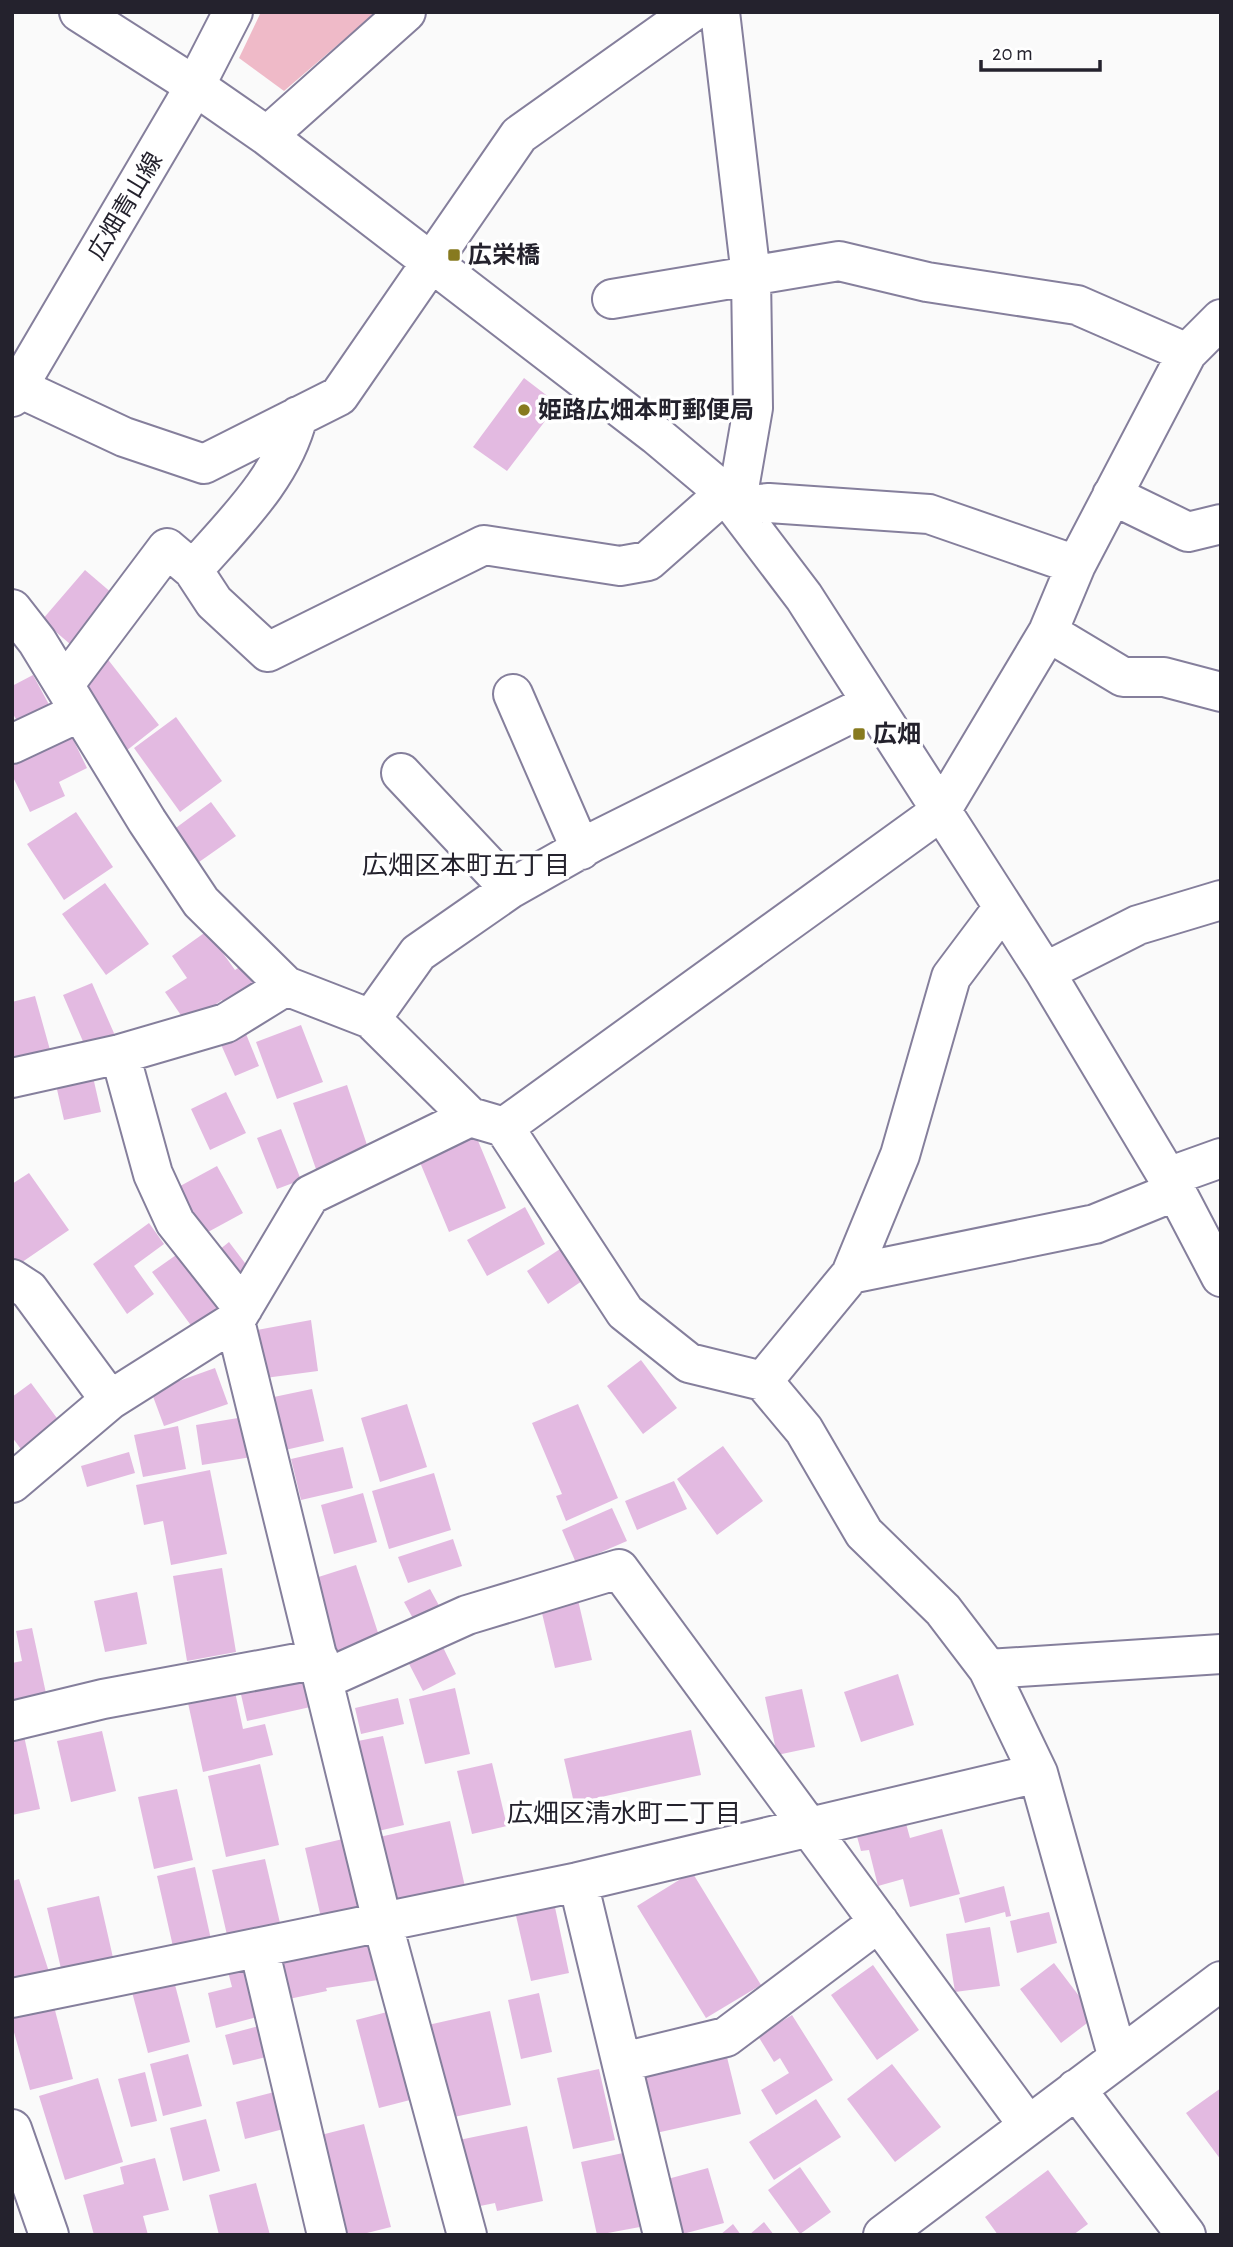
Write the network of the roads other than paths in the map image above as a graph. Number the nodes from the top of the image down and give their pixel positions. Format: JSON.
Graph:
{"nodes":[{"id":1,"x":79,"y":12,"type":"edge"},
{"id":2,"x":233,"y":12,"type":"edge"},
{"id":3,"x":406,"y":12,"type":"edge"},
{"id":4,"x":692,"y":12,"type":"edge"},
{"id":5,"x":720,"y":12,"type":"edge"},
{"id":6,"x":195,"y":86,"type":"junction"},
{"id":7,"x":267,"y":136,"type":"junction"},
{"id":8,"x":429,"y":263,"type":"junction"},
{"id":9,"x":751,"y":276,"type":"junction"},
{"id":10,"x":612,"y":299,"type":"dead end"},
{"id":11,"x":1221,"y":319,"type":"edge"},
{"id":12,"x":1187,"y":353,"type":"junction"},
{"id":13,"x":15,"y":392,"type":"edge"},
{"id":14,"x":298,"y":416,"type":"junction"},
{"id":15,"x":1112,"y":495,"type":"junction"},
{"id":16,"x":730,"y":500,"type":"junction"},
{"id":17,"x":1221,"y":524,"type":"edge"},
{"id":18,"x":1076,"y":565,"type":"junction"},
{"id":19,"x":193,"y":570,"type":"junction"},
{"id":20,"x":12,"y":609,"type":"edge"},
{"id":21,"x":1048,"y":632,"type":"junction"},
{"id":22,"x":1221,"y":692,"type":"edge"},
{"id":23,"x":513,"y":694,"type":"dead end"},
{"id":24,"x":72,"y":698,"type":"junction"},
{"id":25,"x":872,"y":703,"type":"junction"},
{"id":26,"x":12,"y":744,"type":"edge"},
{"id":27,"x":401,"y":773,"type":"dead end"},
{"id":28,"x":941,"y":811,"type":"junction"},
{"id":29,"x":581,"y":850,"type":"junction"},
{"id":30,"x":510,"y":890,"type":"junction"},
{"id":31,"x":1221,"y":900,"type":"edge"},
{"id":32,"x":1002,"y":909,"type":"junction"},
{"id":33,"x":1045,"y":972,"type":"junction"},
{"id":34,"x":286,"y":986,"type":"junction"},
{"id":35,"x":371,"y":1020,"type":"junction"},
{"id":36,"x":120,"y":1054,"type":"junction"},
{"id":37,"x":12,"y":1078,"type":"edge"},
{"id":38,"x":487,"y":1122,"type":"junction"},
{"id":39,"x":1221,"y":1158,"type":"edge"},
{"id":40,"x":1172,"y":1184,"type":"junction"},
{"id":41,"x":851,"y":1274,"type":"junction"},
{"id":42,"x":1221,"y":1277,"type":"edge"},
{"id":43,"x":12,"y":1279,"type":"edge"},
{"id":44,"x":239,"y":1315,"type":"junction"},
{"id":45,"x":763,"y":1381,"type":"junction"},
{"id":46,"x":110,"y":1400,"type":"junction"},
{"id":47,"x":12,"y":1483,"type":"edge"},
{"id":48,"x":1221,"y":1654,"type":"edge"},
{"id":49,"x":988,"y":1669,"type":"junction"},
{"id":50,"x":321,"y":1670,"type":"junction"},
{"id":51,"x":12,"y":1721,"type":"edge"},
{"id":52,"x":1038,"y":1773,"type":"junction"},
{"id":53,"x":809,"y":1827,"type":"junction"},
{"id":54,"x":578,"y":1882,"type":"junction"},
{"id":55,"x":382,"y":1921,"type":"junction"},
{"id":56,"x":879,"y":1922,"type":"junction"},
{"id":57,"x":259,"y":1948,"type":"junction"},
{"id":58,"x":1221,"y":1981,"type":"edge"},
{"id":59,"x":12,"y":1998,"type":"edge"},
{"id":60,"x":1118,"y":2059,"type":"junction"},
{"id":61,"x":623,"y":2062,"type":"junction"},
{"id":62,"x":1076,"y":2089,"type":"junction"},
{"id":63,"x":1028,"y":2125,"type":"junction"},
{"id":64,"x":12,"y":2129,"type":"edge"},
{"id":65,"x":23,"y":2201,"type":"edge"},
{"id":66,"x":49,"y":2235,"type":"edge"},
{"id":67,"x":327,"y":2235,"type":"edge"},
{"id":68,"x":467,"y":2235,"type":"edge"},
{"id":69,"x":663,"y":2235,"type":"edge"},
{"id":70,"x":883,"y":2235,"type":"edge"},
{"id":71,"x":1186,"y":2235,"type":"edge"}],
"edges":[{"from":1,"to":6,"type":"street"},
{"from":2,"to":6,"type":"street","name":"広畑青山線"},
{"from":3,"to":7,"type":"street"},
{"from":4,"to":8,"type":"street"},
{"from":5,"to":9,"type":"street"},
{"from":6,"to":7,"type":"street"},
{"from":6,"to":13,"type":"street","name":"広畑青山線"},
{"from":7,"to":8,"type":"street"},
{"from":8,"to":14,"type":"street"},
{"from":8,"to":16,"type":"street"},
{"from":9,"to":10,"type":"street"},
{"from":9,"to":12,"type":"street"},
{"from":9,"to":16,"type":"street"},
{"from":11,"to":12,"type":"street"},
{"from":12,"to":15,"type":"street"},
{"from":13,"to":14,"type":"street"},
{"from":14,"to":19,"type":"street"},
{"from":15,"to":17,"type":"street"},
{"from":15,"to":18,"type":"street"},
{"from":16,"to":18,"type":"street"},
{"from":16,"to":19,"type":"street"},
{"from":16,"to":25,"type":"street"},
{"from":18,"to":21,"type":"street"},
{"from":19,"to":24,"type":"street"},
{"from":20,"to":24,"type":"street"},
{"from":21,"to":22,"type":"street"},
{"from":21,"to":28,"type":"street"},
{"from":23,"to":29,"type":"street"},
{"from":24,"to":26,"type":"street"},
{"from":24,"to":34,"type":"street"},
{"from":25,"to":28,"type":"street"},
{"from":25,"to":29,"type":"street"},
{"from":27,"to":30,"type":"street"},
{"from":28,"to":32,"type":"street"},
{"from":28,"to":38,"type":"street"},
{"from":29,"to":30,"type":"street"},
{"from":30,"to":35,"type":"street"},
{"from":31,"to":33,"type":"street"},
{"from":32,"to":33,"type":"street"},
{"from":32,"to":41,"type":"street"},
{"from":33,"to":40,"type":"street"},
{"from":34,"to":35,"type":"street"},
{"from":34,"to":36,"type":"street"},
{"from":35,"to":38,"type":"street"},
{"from":36,"to":37,"type":"street"},
{"from":36,"to":44,"type":"street"},
{"from":38,"to":44,"type":"street"},
{"from":38,"to":45,"type":"street"},
{"from":39,"to":40,"type":"street"},
{"from":40,"to":41,"type":"street"},
{"from":40,"to":42,"type":"street"},
{"from":41,"to":45,"type":"street"},
{"from":43,"to":46,"type":"street"},
{"from":44,"to":46,"type":"street"},
{"from":44,"to":50,"type":"street"},
{"from":45,"to":49,"type":"street"},
{"from":46,"to":47,"type":"street"},
{"from":48,"to":49,"type":"street"},
{"from":49,"to":52,"type":"street"},
{"from":50,"to":51,"type":"street"},
{"from":50,"to":53,"type":"street"},
{"from":50,"to":55,"type":"street"},
{"from":52,"to":53,"type":"street"},
{"from":52,"to":60,"type":"street"},
{"from":53,"to":54,"type":"street"},
{"from":53,"to":56,"type":"street"},
{"from":54,"to":55,"type":"street"},
{"from":54,"to":61,"type":"street"},
{"from":55,"to":57,"type":"street"},
{"from":55,"to":68,"type":"street"},
{"from":56,"to":61,"type":"street"},
{"from":56,"to":63,"type":"street"},
{"from":57,"to":59,"type":"street"},
{"from":57,"to":67,"type":"street"},
{"from":58,"to":60,"type":"street"},
{"from":60,"to":62,"type":"street"},
{"from":61,"to":69,"type":"street"},
{"from":62,"to":63,"type":"street"},
{"from":62,"to":71,"type":"street"},
{"from":63,"to":70,"type":"street"},
{"from":64,"to":65,"type":"street"},
{"from":65,"to":66,"type":"street"}]}
